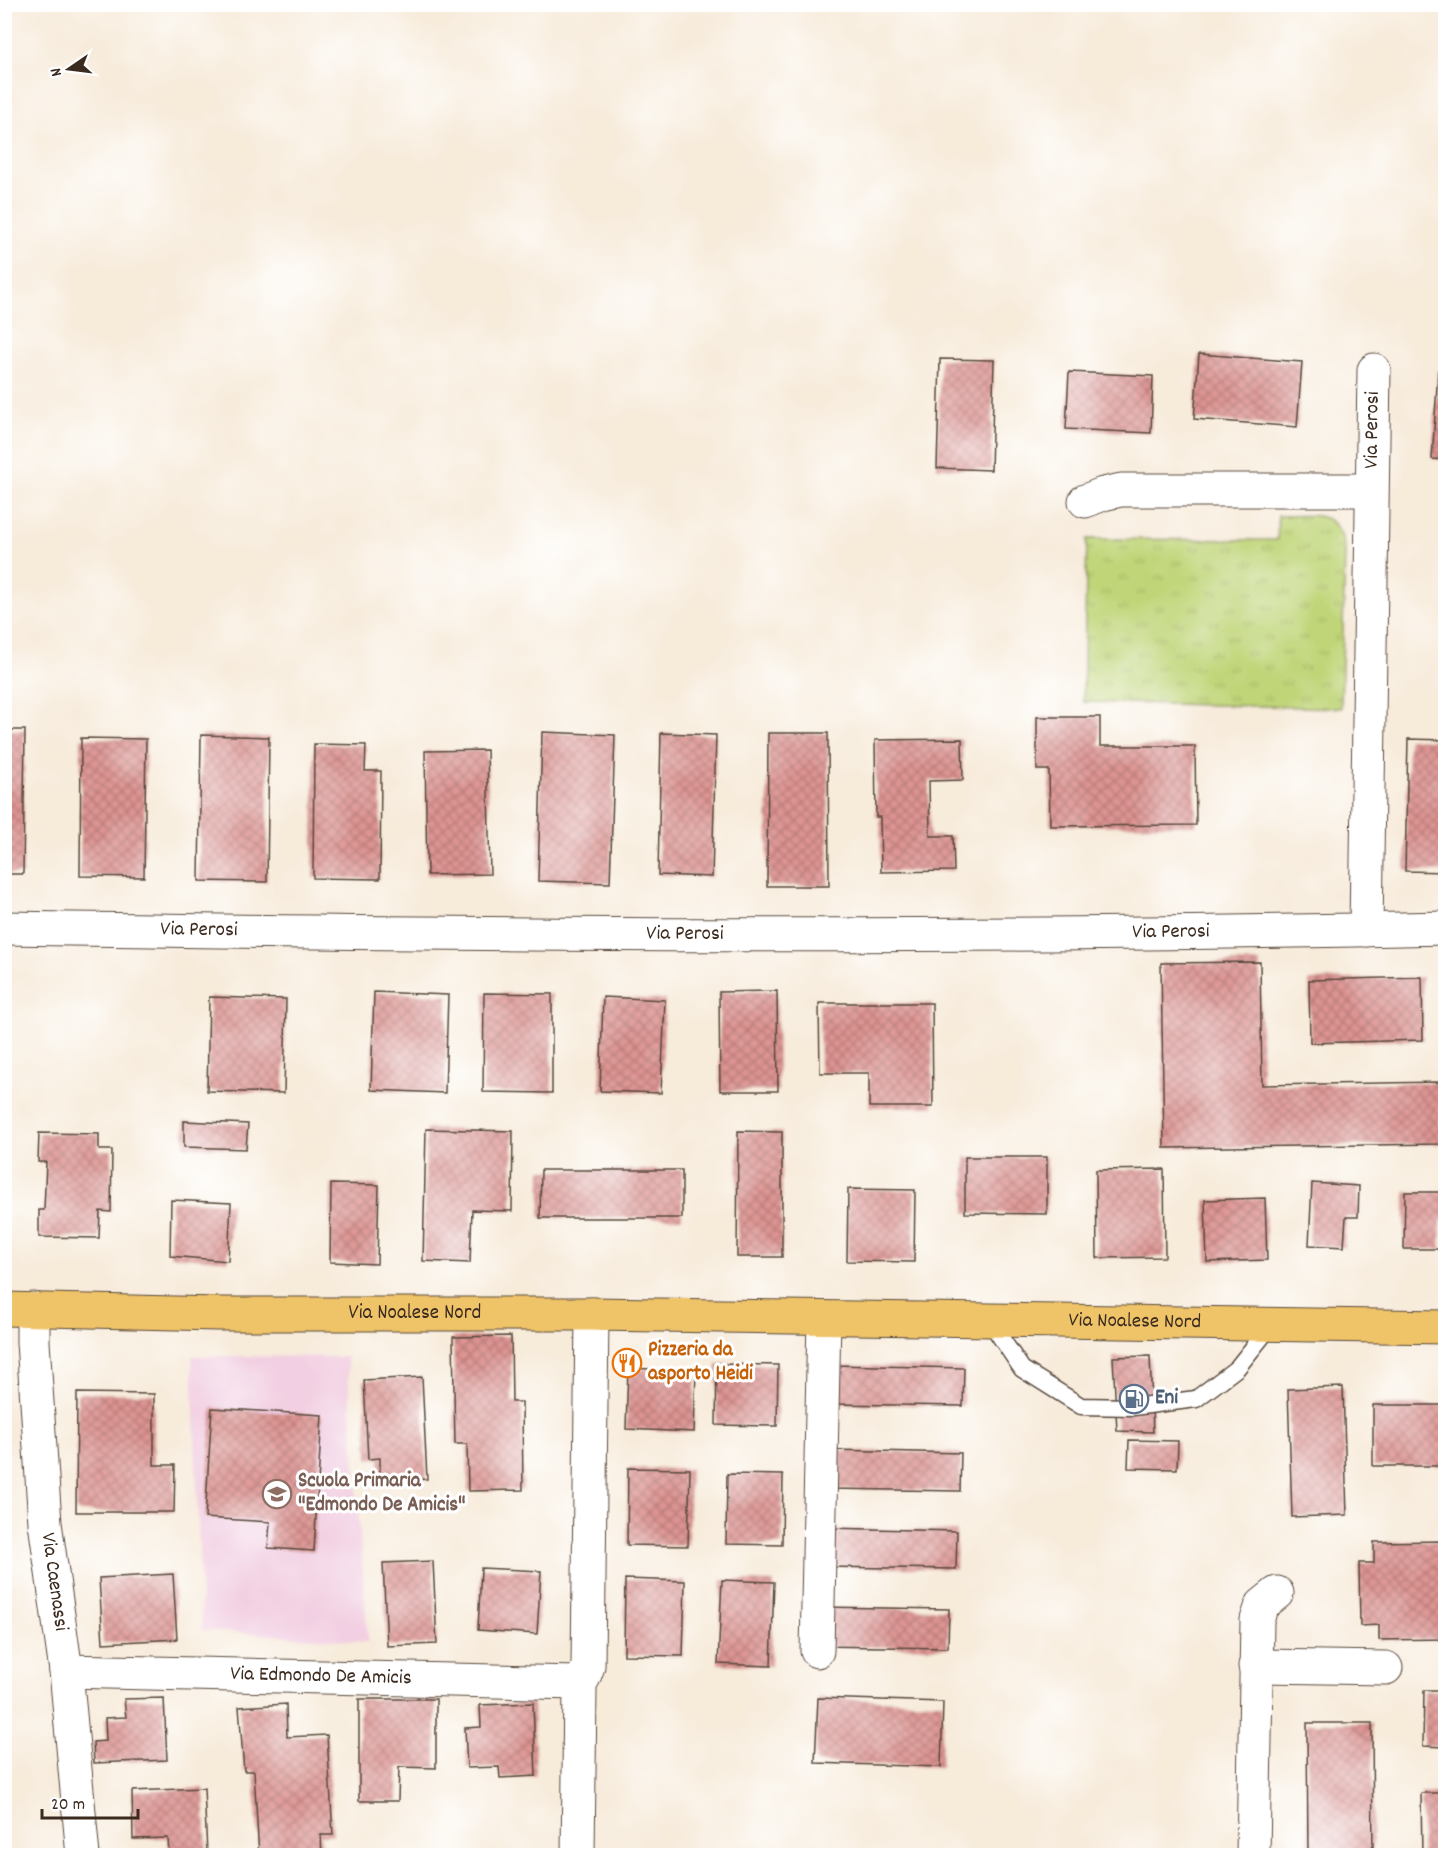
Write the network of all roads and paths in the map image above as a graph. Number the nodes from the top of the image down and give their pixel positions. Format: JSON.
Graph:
{"nodes":[{"id":1,"x":1374,"y":370,"type":"dead end"},
{"id":2,"x":1371,"y":490,"type":"junction"},
{"id":3,"x":1085,"y":501,"type":"dead end"},
{"id":4,"x":4,"y":928,"type":"edge"},
{"id":5,"x":1446,"y":928,"type":"edge"},
{"id":6,"x":1366,"y":930,"type":"junction"},
{"id":7,"x":19,"y":1309,"type":"edge"},
{"id":8,"x":592,"y":1314,"type":"junction"},
{"id":9,"x":824,"y":1318,"type":"junction"},
{"id":10,"x":989,"y":1320,"type":"junction"},
{"id":11,"x":1272,"y":1324,"type":"junction"},
{"id":12,"x":1446,"y":1327,"type":"edge"},
{"id":13,"x":1277,"y":1593,"type":"dead end"},
{"id":14,"x":816,"y":1651,"type":"dead end"},
{"id":15,"x":1255,"y":1666,"type":"junction"},
{"id":16,"x":1386,"y":1668,"type":"dead end"},
{"id":17,"x":66,"y":1671,"type":"junction"},
{"id":18,"x":577,"y":1683,"type":"junction"},
{"id":19,"x":83,"y":1856,"type":"edge"},
{"id":20,"x":578,"y":1856,"type":"edge"},
{"id":21,"x":1253,"y":1856,"type":"edge"}],
"edges":[{"from":1,"to":2,"type":"street","name":"Via Perosi"},
{"from":2,"to":3,"type":"street","name":"Via Perosi"},
{"from":2,"to":6,"type":"street","name":"Via Perosi"},
{"from":4,"to":6,"type":"street","name":"Via Perosi"},
{"from":5,"to":6,"type":"street","name":"Via Perosi"},
{"from":7,"to":8,"type":"main road","name":"Via Noalese Nord"},
{"from":7,"to":17,"type":"street","name":"Via Caenassi"},
{"from":8,"to":9,"type":"main road","name":"Via Noalese Nord"},
{"from":8,"to":18,"type":"street"},
{"from":9,"to":10,"type":"main road","name":"Via Noalese Nord"},
{"from":9,"to":14,"type":"street"},
{"from":10,"to":11,"type":"main road","name":"Via Noalese Nord"},
{"from":10,"to":11,"type":"lane"},
{"from":11,"to":12,"type":"main road","name":"Via Noalese Nord"},
{"from":13,"to":15,"type":"street"},
{"from":15,"to":16,"type":"street"},
{"from":15,"to":21,"type":"street"},
{"from":17,"to":18,"type":"street","name":"Via Edmondo De Amicis"},
{"from":17,"to":19,"type":"street","name":"Via Caenassi"},
{"from":18,"to":20,"type":"street"}]}
